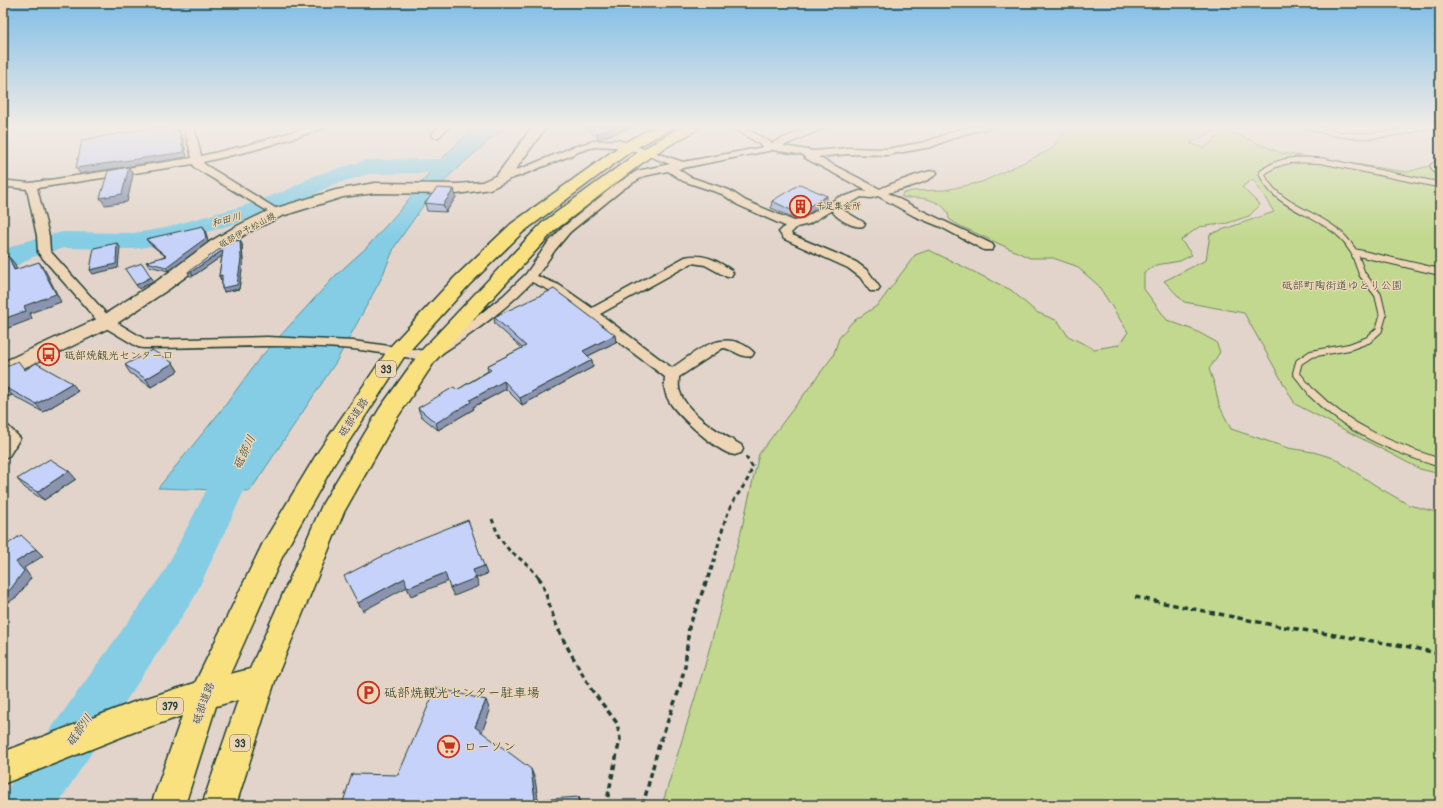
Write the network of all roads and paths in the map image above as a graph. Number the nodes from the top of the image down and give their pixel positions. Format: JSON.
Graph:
{"nodes":[{"id":1,"x":174,"y":164,"type":"edge"},
{"id":2,"x":199,"y":164,"type":"edge"},
{"id":3,"x":512,"y":164,"type":"edge"},
{"id":4,"x":540,"y":164,"type":"edge"},
{"id":5,"x":616,"y":164,"type":"edge"},
{"id":6,"x":621,"y":164,"type":"edge"},
{"id":7,"x":678,"y":164,"type":"edge"},
{"id":8,"x":689,"y":164,"type":"edge"},
{"id":9,"x":821,"y":164,"type":"edge"},
{"id":10,"x":1273,"y":164,"type":"edge"},
{"id":11,"x":1336,"y":164,"type":"edge"},
{"id":12,"x":1437,"y":164,"type":"edge"},
{"id":13,"x":682,"y":165,"type":"junction"},
{"id":14,"x":670,"y":168,"type":"junction"},
{"id":15,"x":932,"y":173,"type":"dead end"},
{"id":16,"x":1440,"y":177,"type":"edge"},
{"id":17,"x":502,"y":178,"type":"junction"},
{"id":18,"x":3,"y":185,"type":"edge"},
{"id":19,"x":864,"y":185,"type":"junction"},
{"id":20,"x":1440,"y":185,"type":"edge"},
{"id":21,"x":30,"y":186,"type":"junction"},
{"id":22,"x":878,"y":192,"type":"junction"},
{"id":23,"x":270,"y":209,"type":"junction"},
{"id":24,"x":859,"y":224,"type":"dead end"},
{"id":25,"x":793,"y":225,"type":"junction"},
{"id":26,"x":988,"y":247,"type":"dead end"},
{"id":27,"x":1354,"y":252,"type":"junction"},
{"id":28,"x":1440,"y":272,"type":"edge"},
{"id":29,"x":727,"y":273,"type":"dead end"},
{"id":30,"x":530,"y":277,"type":"junction"},
{"id":31,"x":874,"y":288,"type":"dead end"},
{"id":32,"x":591,"y":314,"type":"junction"},
{"id":33,"x":106,"y":322,"type":"junction"},
{"id":34,"x":397,"y":352,"type":"junction"},
{"id":35,"x":747,"y":353,"type":"dead end"},
{"id":36,"x":428,"y":356,"type":"junction"},
{"id":37,"x":3,"y":370,"type":"edge"},
{"id":38,"x":672,"y":375,"type":"junction"},
{"id":39,"x":3,"y":430,"type":"edge"},
{"id":40,"x":735,"y":449,"type":"joint"},
{"id":41,"x":3,"y":452,"type":"edge"},
{"id":42,"x":1440,"y":462,"type":"edge"},
{"id":43,"x":492,"y":519,"type":"dead end"},
{"id":44,"x":1135,"y":597,"type":"dead end"},
{"id":45,"x":1440,"y":654,"type":"edge"},
{"id":46,"x":260,"y":680,"type":"junction"},
{"id":47,"x":205,"y":694,"type":"junction"},
{"id":48,"x":3,"y":768,"type":"edge"},
{"id":49,"x":168,"y":805,"type":"edge"},
{"id":50,"x":219,"y":805,"type":"edge"},
{"id":51,"x":606,"y":805,"type":"edge"},
{"id":52,"x":643,"y":805,"type":"edge"}],
"edges":[{"from":1,"to":21,"type":"street"},
{"from":2,"to":23,"type":"street"},
{"from":3,"to":17,"type":"main road","name":"砥部伊予松山線"},
{"from":4,"to":17,"type":"street"},
{"from":5,"to":34,"type":"highway","name":"砥部道路","number":"33"},
{"from":6,"to":36,"type":"highway","name":"砥部道路","number":"33"},
{"from":7,"to":13,"type":"street"},
{"from":8,"to":13,"type":"street"},
{"from":9,"to":19,"type":"street"},
{"from":10,"to":27,"type":"lane"},
{"from":11,"to":20,"type":"lane"},
{"from":12,"to":16,"type":"lane"},
{"from":13,"to":14,"type":"street"},
{"from":14,"to":25,"type":"street"},
{"from":14,"to":30,"type":"street"},
{"from":15,"to":22,"type":"street"},
{"from":17,"to":23,"type":"main road","name":"砥部伊予松山線"},
{"from":18,"to":21,"type":"street"},
{"from":19,"to":22,"type":"street"},
{"from":19,"to":25,"type":"street"},
{"from":21,"to":33,"type":"street"},
{"from":22,"to":24,"type":"street"},
{"from":22,"to":26,"type":"street"},
{"from":23,"to":33,"type":"main road","name":"砥部伊予松山線"},
{"from":25,"to":31,"type":"street"},
{"from":27,"to":28,"type":"lane"},
{"from":27,"to":42,"type":"lane"},
{"from":29,"to":32,"type":"street"},
{"from":30,"to":32,"type":"street"},
{"from":30,"to":36,"type":"street"},
{"from":32,"to":38,"type":"street"},
{"from":33,"to":34,"type":"street"},
{"from":33,"to":37,"type":"main road","name":"砥部伊予松山線"},
{"from":34,"to":36,"type":"street"},
{"from":34,"to":47,"type":"highway","name":"砥部道路","number":"33"},
{"from":35,"to":38,"type":"street"},
{"from":36,"to":46,"type":"highway","name":"砥部道路","number":"33"},
{"from":38,"to":40,"type":"street"},
{"from":39,"to":41,"type":"street"},
{"from":40,"to":52,"type":"path"},
{"from":43,"to":51,"type":"path"},
{"from":44,"to":45,"type":"path"},
{"from":46,"to":47,"type":"highway","number":"379"},
{"from":46,"to":50,"type":"highway","name":"砥部道路","number":"33"},
{"from":47,"to":48,"type":"highway","number":"379"},
{"from":47,"to":49,"type":"highway","name":"砥部道路","number":"33"}]}
